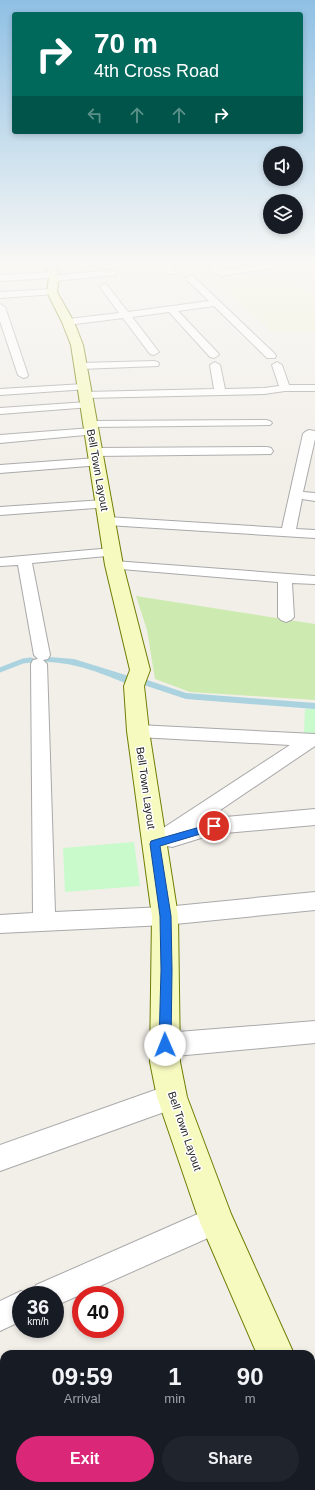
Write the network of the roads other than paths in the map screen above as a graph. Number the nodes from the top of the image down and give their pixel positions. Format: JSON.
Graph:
{"nodes":[{"id":1,"x":8,"y":331,"type":"edge"},
{"id":2,"x":71,"y":331,"type":"edge"},
{"id":3,"x":136,"y":331,"type":"edge"},
{"id":4,"x":190,"y":331,"type":"edge"},
{"id":5,"x":244,"y":331,"type":"edge"},
{"id":6,"x":80,"y":366,"type":"junction"},
{"id":7,"x":23,"y":375,"type":"dead end"},
{"id":8,"x":285,"y":388,"type":"junction"},
{"id":9,"x":315,"y":388,"type":"edge"},
{"id":10,"x":0,"y":392,"type":"edge"},
{"id":11,"x":220,"y":392,"type":"junction"},
{"id":12,"x":86,"y":396,"type":"junction"},
{"id":13,"x":0,"y":411,"type":"edge"},
{"id":14,"x":266,"y":423,"type":"dead end"},
{"id":15,"x":91,"y":428,"type":"junction"},
{"id":16,"x":315,"y":435,"type":"edge"},
{"id":17,"x":0,"y":439,"type":"edge"},
{"id":18,"x":267,"y":452,"type":"dead end"},
{"id":19,"x":96,"y":457,"type":"junction"},
{"id":20,"x":309,"y":464,"type":"edge"},
{"id":21,"x":0,"y":469,"type":"edge"},
{"id":22,"x":296,"y":495,"type":"junction"},
{"id":23,"x":315,"y":497,"type":"edge"},
{"id":24,"x":104,"y":504,"type":"junction"},
{"id":25,"x":0,"y":511,"type":"edge"},
{"id":26,"x":107,"y":521,"type":"junction"},
{"id":27,"x":288,"y":532,"type":"junction"},
{"id":28,"x":315,"y":534,"type":"edge"},
{"id":29,"x":113,"y":558,"type":"junction"},
{"id":30,"x":24,"y":560,"type":"junction"},
{"id":31,"x":0,"y":562,"type":"edge"},
{"id":32,"x":285,"y":578,"type":"junction"},
{"id":33,"x":315,"y":580,"type":"edge"},
{"id":34,"x":286,"y":617,"type":"dead end"},
{"id":35,"x":138,"y":730,"type":"junction"},
{"id":36,"x":313,"y":740,"type":"edge"},
{"id":37,"x":315,"y":817,"type":"edge"},
{"id":38,"x":155,"y":844,"type":"junction"},
{"id":39,"x":315,"y":901,"type":"edge"},
{"id":40,"x":165,"y":916,"type":"junction"},
{"id":41,"x":44,"y":921,"type":"junction"},
{"id":42,"x":0,"y":924,"type":"edge"},
{"id":43,"x":315,"y":1032,"type":"edge"},
{"id":44,"x":165,"y":1045,"type":"junction"},
{"id":45,"x":172,"y":1097,"type":"junction"},
{"id":46,"x":0,"y":1158,"type":"edge"},
{"id":47,"x":216,"y":1220,"type":"junction"},
{"id":48,"x":64,"y":1287,"type":"edge"},
{"id":49,"x":12,"y":1310,"type":"edge"},
{"id":50,"x":0,"y":1316,"type":"edge"},
{"id":51,"x":274,"y":1350,"type":"edge"}],
"edges":[{"from":1,"to":7,"type":"street"},
{"from":2,"to":6,"type":"street","name":"Bell Town Layout"},
{"from":3,"to":6,"type":"street"},
{"from":4,"to":11,"type":"street"},
{"from":5,"to":8,"type":"street"},
{"from":6,"to":12,"type":"street","name":"Bell Town Layout"},
{"from":8,"to":9,"type":"street"},
{"from":8,"to":11,"type":"street"},
{"from":10,"to":12,"type":"street"},
{"from":11,"to":12,"type":"street"},
{"from":12,"to":13,"type":"street"},
{"from":12,"to":15,"type":"street","name":"Bell Town Layout"},
{"from":14,"to":15,"type":"street"},
{"from":15,"to":17,"type":"street"},
{"from":15,"to":19,"type":"street","name":"Bell Town Layout"},
{"from":16,"to":20,"type":"street"},
{"from":18,"to":19,"type":"street"},
{"from":19,"to":21,"type":"street"},
{"from":19,"to":24,"type":"street","name":"Bell Town Layout"},
{"from":20,"to":22,"type":"street"},
{"from":22,"to":23,"type":"street"},
{"from":22,"to":27,"type":"street"},
{"from":24,"to":25,"type":"street"},
{"from":24,"to":26,"type":"street","name":"Bell Town Layout"},
{"from":26,"to":27,"type":"street"},
{"from":26,"to":29,"type":"street","name":"Bell Town Layout"},
{"from":27,"to":28,"type":"street"},
{"from":29,"to":30,"type":"street"},
{"from":29,"to":32,"type":"street"},
{"from":29,"to":35,"type":"street","name":"Bell Town Layout"},
{"from":30,"to":31,"type":"street"},
{"from":30,"to":41,"type":"street"},
{"from":32,"to":33,"type":"street"},
{"from":32,"to":34,"type":"street"},
{"from":35,"to":36,"type":"street"},
{"from":35,"to":38,"type":"street","name":"Bell Town Layout"},
{"from":36,"to":38,"type":"street"},
{"from":37,"to":38,"type":"street"},
{"from":38,"to":40,"type":"street","name":"Bell Town Layout"},
{"from":39,"to":40,"type":"street"},
{"from":40,"to":41,"type":"street"},
{"from":40,"to":44,"type":"street","name":"Bell Town Layout"},
{"from":41,"to":42,"type":"street"},
{"from":43,"to":44,"type":"street"},
{"from":44,"to":45,"type":"street","name":"Bell Town Layout"},
{"from":45,"to":46,"type":"street"},
{"from":45,"to":47,"type":"street","name":"Bell Town Layout"},
{"from":47,"to":48,"type":"street"},
{"from":47,"to":51,"type":"street","name":"Bell Town Layout"},
{"from":49,"to":50,"type":"street"}]}
